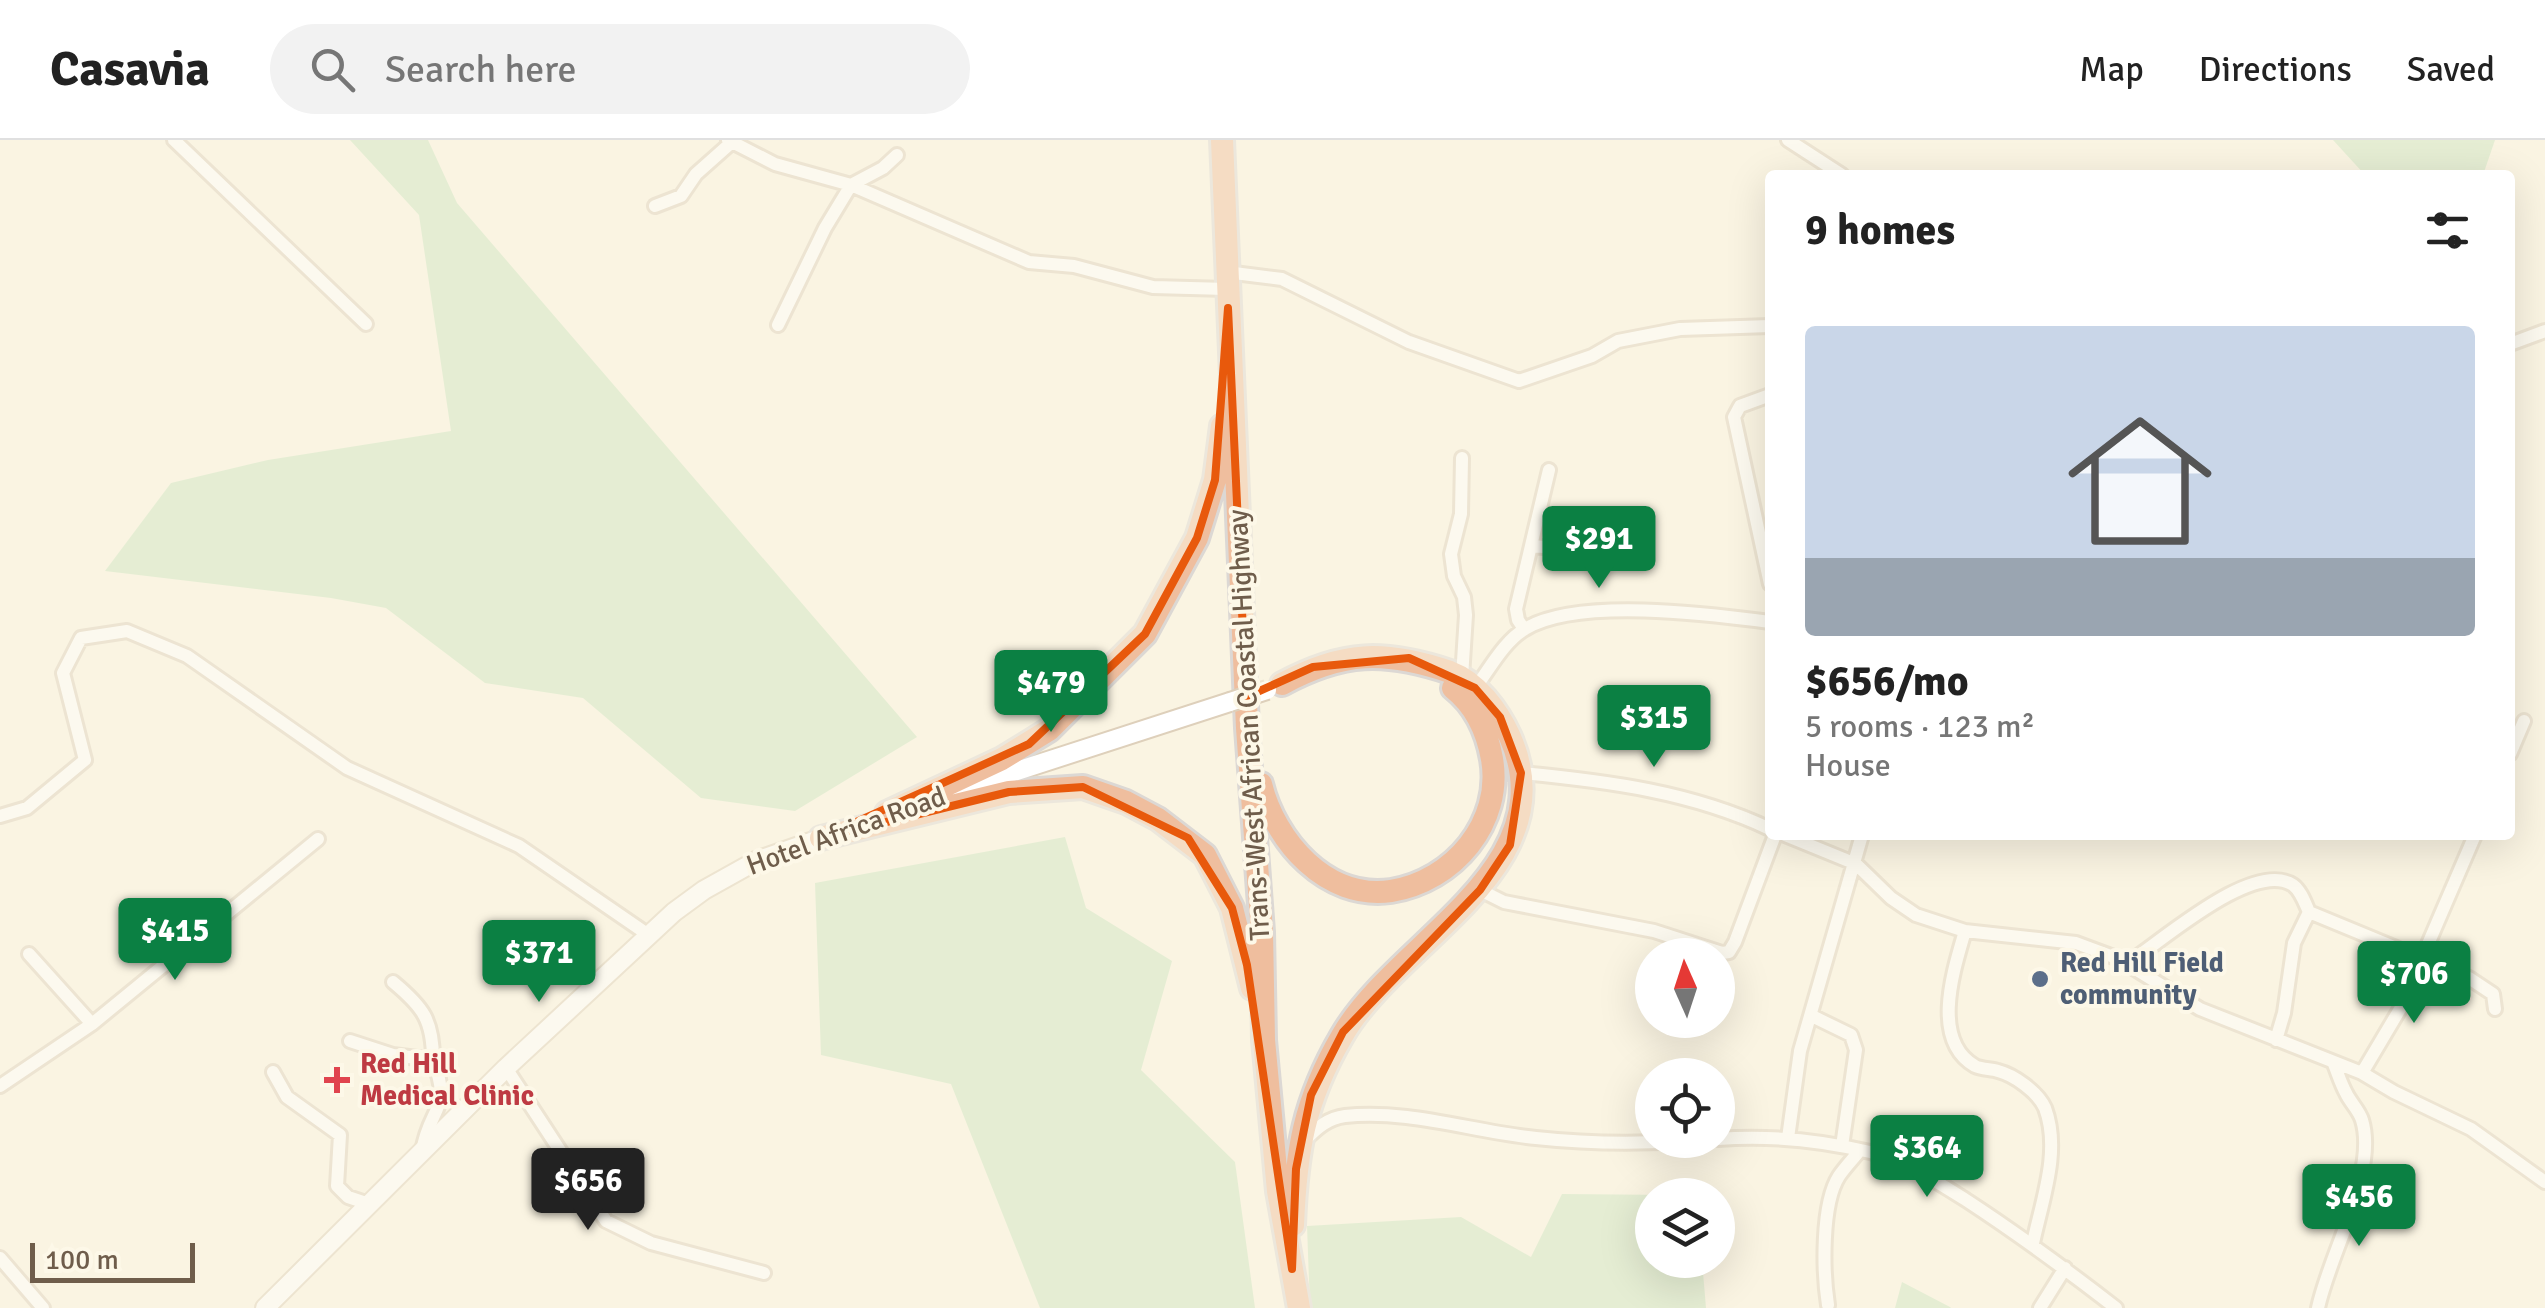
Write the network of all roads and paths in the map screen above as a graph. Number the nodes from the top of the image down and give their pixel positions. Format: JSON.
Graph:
{"nodes":[{"id":1,"x":174,"y":140,"type":"edge"},
{"id":2,"x":1222,"y":140,"type":"edge"},
{"id":3,"x":1788,"y":140,"type":"edge"},
{"id":4,"x":730,"y":141,"type":"edge"},
{"id":5,"x":897,"y":155,"type":"dead end"},
{"id":6,"x":1834,"y":170,"type":"edge"},
{"id":7,"x":851,"y":185,"type":"junction"},
{"id":8,"x":655,"y":206,"type":"dead end"},
{"id":9,"x":1227,"y":290,"type":"junction"},
{"id":10,"x":366,"y":324,"type":"dead end"},
{"id":11,"x":778,"y":325,"type":"dead end"},
{"id":12,"x":1765,"y":326,"type":"edge"},
{"id":13,"x":2545,"y":331,"type":"edge"},
{"id":14,"x":2515,"y":342,"type":"edge"},
{"id":15,"x":1765,"y":398,"type":"edge"},
{"id":16,"x":1462,"y":458,"type":"dead end"},
{"id":17,"x":1549,"y":470,"type":"dead end"},
{"id":18,"x":1764,"y":530,"type":"edge"},
{"id":19,"x":1532,"y":546,"type":"junction"},
{"id":20,"x":1640,"y":555,"type":"dead end"},
{"id":21,"x":1765,"y":621,"type":"edge"},
{"id":22,"x":1524,"y":629,"type":"junction"},
{"id":23,"x":1469,"y":682,"type":"junction"},
{"id":24,"x":1274,"y":687,"type":"junction"},
{"id":25,"x":2524,"y":722,"type":"dead end"},
{"id":26,"x":1248,"y":728,"type":"junction"},
{"id":27,"x":2515,"y":743,"type":"edge"},
{"id":28,"x":1521,"y":773,"type":"junction"},
{"id":29,"x":886,"y":813,"type":"junction"},
{"id":30,"x":0,"y":816,"type":"edge"},
{"id":31,"x":1765,"y":827,"type":"edge"},
{"id":32,"x":821,"y":838,"type":"junction"},
{"id":33,"x":318,"y":839,"type":"dead end"},
{"id":34,"x":1773,"y":840,"type":"edge"},
{"id":35,"x":1796,"y":840,"type":"edge"},
{"id":36,"x":1861,"y":840,"type":"edge"},
{"id":37,"x":2473,"y":840,"type":"edge"},
{"id":38,"x":1856,"y":864,"type":"junction"},
{"id":39,"x":1480,"y":890,"type":"junction"},
{"id":40,"x":2309,"y":912,"type":"junction"},
{"id":41,"x":1965,"y":931,"type":"junction"},
{"id":42,"x":650,"y":936,"type":"junction"},
{"id":43,"x":29,"y":954,"type":"dead end"},
{"id":44,"x":2422,"y":958,"type":"junction"},
{"id":45,"x":2128,"y":963,"type":"junction"},
{"id":46,"x":393,"y":982,"type":"dead end"},
{"id":47,"x":2495,"y":1009,"type":"dead end"},
{"id":48,"x":1812,"y":1016,"type":"junction"},
{"id":49,"x":92,"y":1024,"type":"junction"},
{"id":50,"x":1264,"y":1040,"type":"junction"},
{"id":51,"x":2276,"y":1040,"type":"junction"},
{"id":52,"x":350,"y":1041,"type":"dead end"},
{"id":53,"x":433,"y":1060,"type":"junction"},
{"id":54,"x":2334,"y":1064,"type":"junction"},
{"id":55,"x":506,"y":1068,"type":"junction"},
{"id":56,"x":273,"y":1072,"type":"dead end"},
{"id":57,"x":2362,"y":1073,"type":"junction"},
{"id":58,"x":0,"y":1086,"type":"edge"},
{"id":59,"x":1735,"y":1138,"type":"edge"},
{"id":60,"x":1788,"y":1138,"type":"junction"},
{"id":61,"x":1300,"y":1144,"type":"junction"},
{"id":62,"x":1635,"y":1144,"type":"edge"},
{"id":63,"x":1842,"y":1146,"type":"junction"},
{"id":64,"x":1860,"y":1150,"type":"junction"},
{"id":65,"x":422,"y":1152,"type":"junction"},
{"id":66,"x":2545,"y":1182,"type":"edge"},
{"id":67,"x":369,"y":1204,"type":"junction"},
{"id":68,"x":2033,"y":1243,"type":"junction"},
{"id":69,"x":0,"y":1258,"type":"edge"},
{"id":70,"x":2065,"y":1268,"type":"junction"},
{"id":71,"x":1292,"y":1269,"type":"junction"},
{"id":72,"x":764,"y":1274,"type":"dead end"},
{"id":73,"x":1828,"y":1305,"type":"dead end"},
{"id":74,"x":43,"y":1308,"type":"edge"},
{"id":75,"x":266,"y":1308,"type":"edge"},
{"id":76,"x":1299,"y":1308,"type":"edge"},
{"id":77,"x":2040,"y":1308,"type":"edge"},
{"id":78,"x":2116,"y":1308,"type":"edge"},
{"id":79,"x":2318,"y":1308,"type":"edge"}],
"edges":[{"from":1,"to":10,"type":"street"},
{"from":2,"to":9,"type":"highway","name":"Trans-West African Coastal Highway"},
{"from":3,"to":6,"type":"street"},
{"from":4,"to":7,"type":"street"},
{"from":4,"to":8,"type":"street"},
{"from":5,"to":7,"type":"street"},
{"from":7,"to":9,"type":"street"},
{"from":7,"to":11,"type":"street"},
{"from":9,"to":12,"type":"street"},
{"from":9,"to":26,"type":"highway","name":"Trans-West African Coastal Highway"},
{"from":9,"to":29,"type":"highway"},
{"from":13,"to":14,"type":"street"},
{"from":15,"to":18,"type":"street"},
{"from":16,"to":23,"type":"street"},
{"from":17,"to":19,"type":"street"},
{"from":19,"to":20,"type":"street"},
{"from":19,"to":22,"type":"street"},
{"from":21,"to":22,"type":"street"},
{"from":22,"to":23,"type":"street"},
{"from":23,"to":24,"type":"highway"},
{"from":23,"to":28,"type":"highway"},
{"from":24,"to":26,"type":"highway"},
{"from":24,"to":29,"type":"street","name":"Hotel Africa Road","bridge":true},
{"from":25,"to":27,"type":"street"},
{"from":26,"to":50,"type":"highway","name":"Trans-West African Coastal Highway"},
{"from":28,"to":31,"type":"street"},
{"from":28,"to":39,"type":"highway"},
{"from":29,"to":32,"type":"street","name":"Hotel Africa Road"},
{"from":30,"to":42,"type":"street"},
{"from":32,"to":42,"type":"street","name":"Hotel Africa Road"},
{"from":32,"to":50,"type":"highway"},
{"from":33,"to":49,"type":"street"},
{"from":34,"to":39,"type":"street"},
{"from":35,"to":38,"type":"street"},
{"from":36,"to":38,"type":"street"},
{"from":37,"to":44,"type":"street"},
{"from":38,"to":41,"type":"street"},
{"from":38,"to":48,"type":"street"},
{"from":39,"to":61,"type":"highway"},
{"from":40,"to":44,"type":"street"},
{"from":40,"to":45,"type":"street"},
{"from":40,"to":51,"type":"street"},
{"from":41,"to":45,"type":"street"},
{"from":41,"to":68,"type":"street"},
{"from":42,"to":55,"type":"street","name":"Hotel Africa Road"},
{"from":43,"to":49,"type":"street"},
{"from":44,"to":47,"type":"street"},
{"from":44,"to":57,"type":"street"},
{"from":45,"to":51,"type":"street"},
{"from":46,"to":53,"type":"street"},
{"from":48,"to":60,"type":"street"},
{"from":48,"to":63,"type":"street"},
{"from":49,"to":58,"type":"street"},
{"from":50,"to":71,"type":"highway","name":"Trans-West African Coastal Highway"},
{"from":51,"to":54,"type":"street"},
{"from":52,"to":53,"type":"street"},
{"from":53,"to":65,"type":"street"},
{"from":54,"to":57,"type":"street"},
{"from":54,"to":79,"type":"street"},
{"from":55,"to":65,"type":"street","name":"Hotel Africa Road"},
{"from":55,"to":72,"type":"street"},
{"from":56,"to":67,"type":"street"},
{"from":57,"to":66,"type":"street"},
{"from":59,"to":60,"type":"street"},
{"from":60,"to":63,"type":"street"},
{"from":61,"to":62,"type":"street"},
{"from":61,"to":71,"type":"highway"},
{"from":63,"to":64,"type":"street"},
{"from":64,"to":68,"type":"street"},
{"from":64,"to":73,"type":"street"},
{"from":65,"to":67,"type":"street","name":"Hotel Africa Road"},
{"from":67,"to":75,"type":"street","name":"Hotel Africa Road"},
{"from":68,"to":70,"type":"street"},
{"from":69,"to":74,"type":"street"},
{"from":70,"to":77,"type":"street"},
{"from":70,"to":78,"type":"street"},
{"from":71,"to":76,"type":"highway","name":"Trans-West African Coastal Highway"}]}
